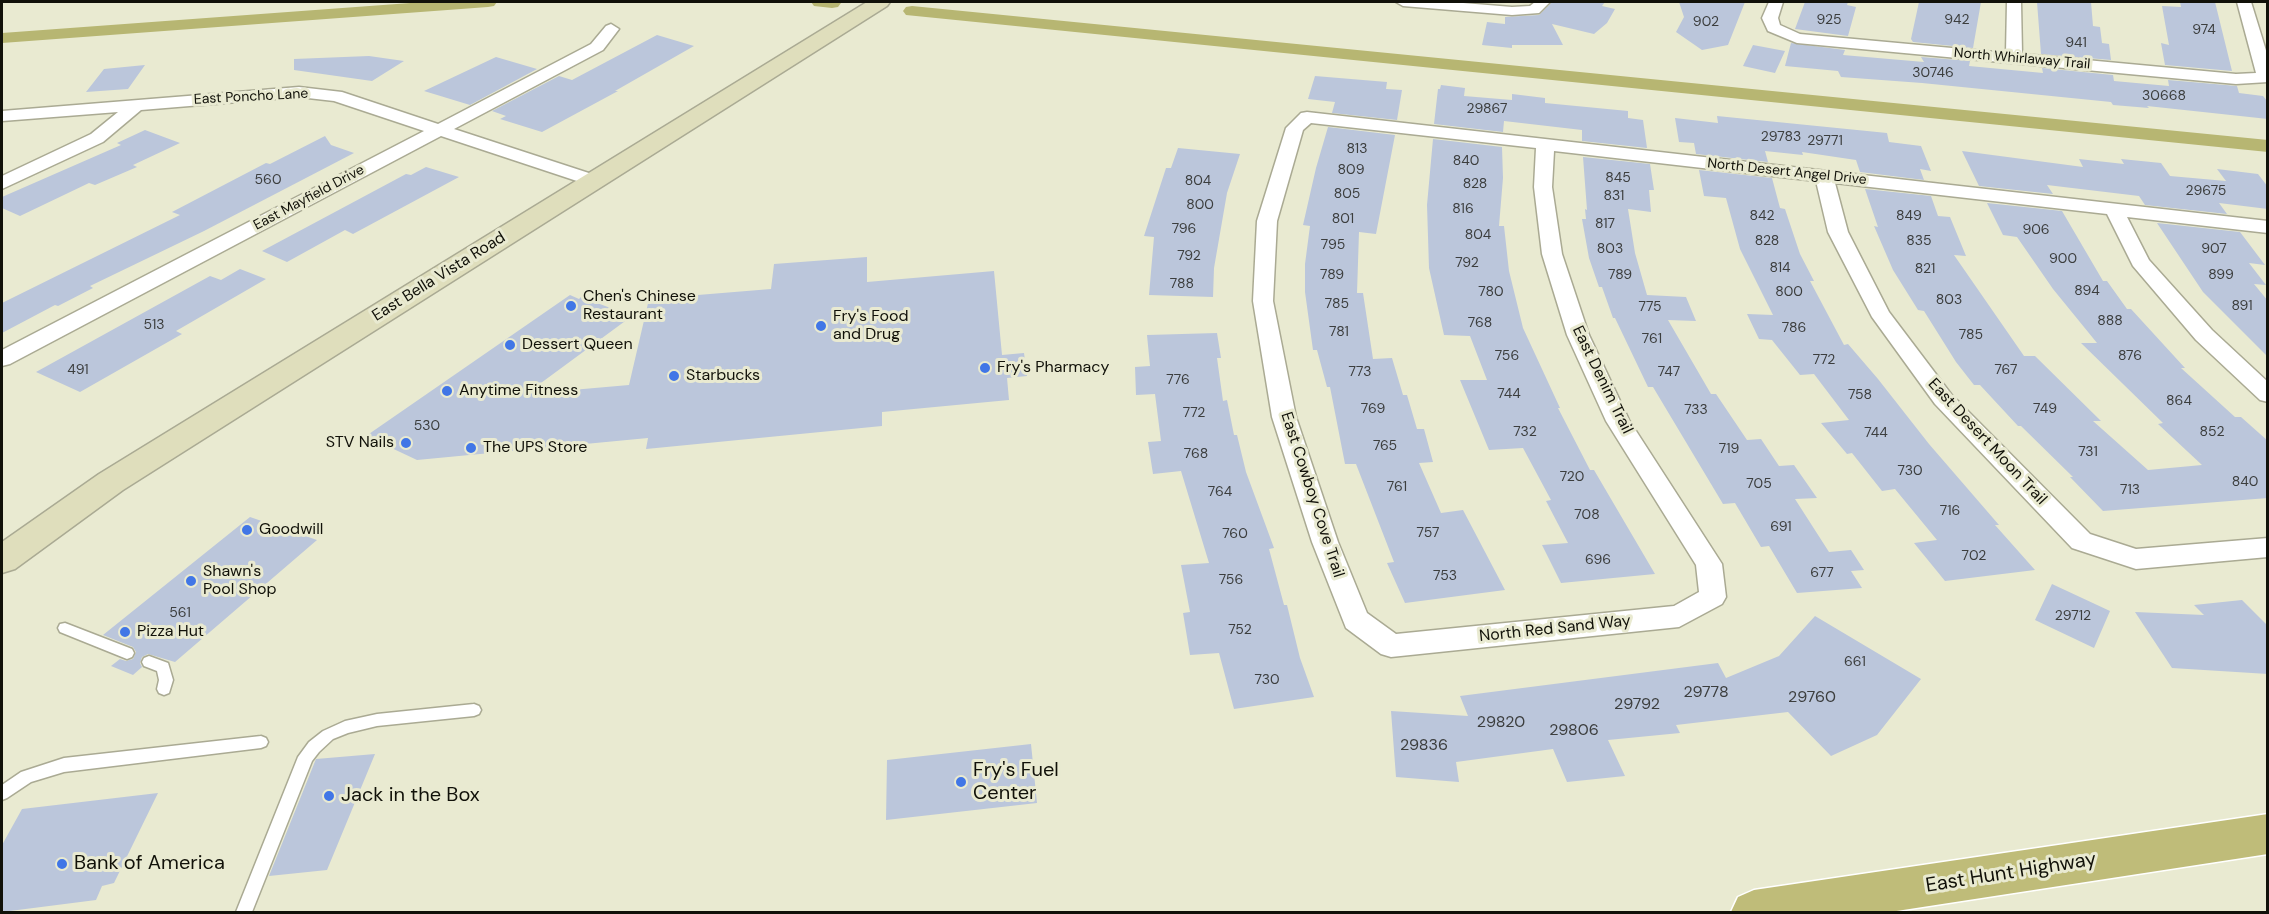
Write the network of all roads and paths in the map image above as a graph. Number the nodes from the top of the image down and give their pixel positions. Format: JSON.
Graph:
{"nodes":[{"id":1,"x":880,"y":2,"type":"edge"},
{"id":2,"x":1403,"y":2,"type":"edge"},
{"id":3,"x":1776,"y":2,"type":"edge"},
{"id":4,"x":2014,"y":2,"type":"edge"},
{"id":5,"x":2244,"y":2,"type":"edge"},
{"id":6,"x":1538,"y":6,"type":"edge"},
{"id":7,"x":611,"y":29,"type":"dead end"},
{"id":8,"x":2014,"y":58,"type":"junction"},
{"id":9,"x":135,"y":106,"type":"junction"},
{"id":10,"x":2,"y":116,"type":"edge"},
{"id":11,"x":1306,"y":117,"type":"joint"},
{"id":12,"x":441,"y":129,"type":"junction"},
{"id":13,"x":1545,"y":145,"type":"junction"},
{"id":14,"x":1824,"y":176,"type":"junction"},
{"id":15,"x":595,"y":181,"type":"junction"},
{"id":16,"x":2,"y":183,"type":"edge"},
{"id":17,"x":2114,"y":209,"type":"junction"},
{"id":18,"x":2268,"y":227,"type":"edge"},
{"id":19,"x":2,"y":359,"type":"edge"},
{"id":20,"x":2268,"y":395,"type":"edge"},
{"id":21,"x":2258,"y":548,"type":"edge"},
{"id":22,"x":2,"y":560,"type":"edge"},
{"id":23,"x":2268,"y":568,"type":"edge"},
{"id":24,"x":1713,"y":597,"type":"joint"},
{"id":25,"x":65,"y":628,"type":"dead end"},
{"id":26,"x":1391,"y":646,"type":"joint"},
{"id":27,"x":126,"y":653,"type":"dead end"},
{"id":28,"x":149,"y":662,"type":"dead end"},
{"id":29,"x":164,"y":689,"type":"dead end"},
{"id":30,"x":474,"y":710,"type":"dead end"},
{"id":31,"x":261,"y":742,"type":"dead end"},
{"id":32,"x":2,"y":794,"type":"edge"},
{"id":33,"x":2268,"y":834,"type":"edge"},
{"id":34,"x":244,"y":912,"type":"edge"},
{"id":35,"x":1754,"y":912,"type":"edge"}],
"edges":[{"from":1,"to":15,"type":"street","name":"East Bella Vista Road"},
{"from":2,"to":6,"type":"street"},
{"from":3,"to":8,"type":"street","name":"North Whirlaway Trail"},
{"from":4,"to":8,"type":"street"},
{"from":5,"to":8,"type":"street","name":"North Whirlaway Trail"},
{"from":7,"to":12,"type":"street","name":"East Mayfield Drive"},
{"from":9,"to":10,"type":"street","name":"East Poncho Lane"},
{"from":9,"to":12,"type":"street","name":"East Poncho Lane"},
{"from":9,"to":16,"type":"street"},
{"from":11,"to":13,"type":"street","name":"North Desert Angel Drive"},
{"from":11,"to":26,"type":"street","name":"East Cowboy Cove Trail"},
{"from":12,"to":15,"type":"street","name":"East Poncho Lane"},
{"from":12,"to":19,"type":"street","name":"East Mayfield Drive"},
{"from":13,"to":14,"type":"street","name":"North Desert Angel Drive"},
{"from":13,"to":24,"type":"street","name":"East Denim Trail"},
{"from":14,"to":17,"type":"street","name":"North Desert Angel Drive"},
{"from":14,"to":21,"type":"street","name":"East Desert Moon Trail"},
{"from":15,"to":22,"type":"street","name":"East Bella Vista Road"},
{"from":17,"to":18,"type":"street","name":"North Desert Angel Drive"},
{"from":17,"to":20,"type":"street"},
{"from":21,"to":23,"type":"street"},
{"from":24,"to":26,"type":"street","name":"North Red Sand Way"},
{"from":25,"to":27,"type":"lane"},
{"from":28,"to":29,"type":"lane"},
{"from":30,"to":34,"type":"lane"},
{"from":31,"to":32,"type":"lane"},
{"from":33,"to":35,"type":"main road","name":"East Hunt Highway"}]}
